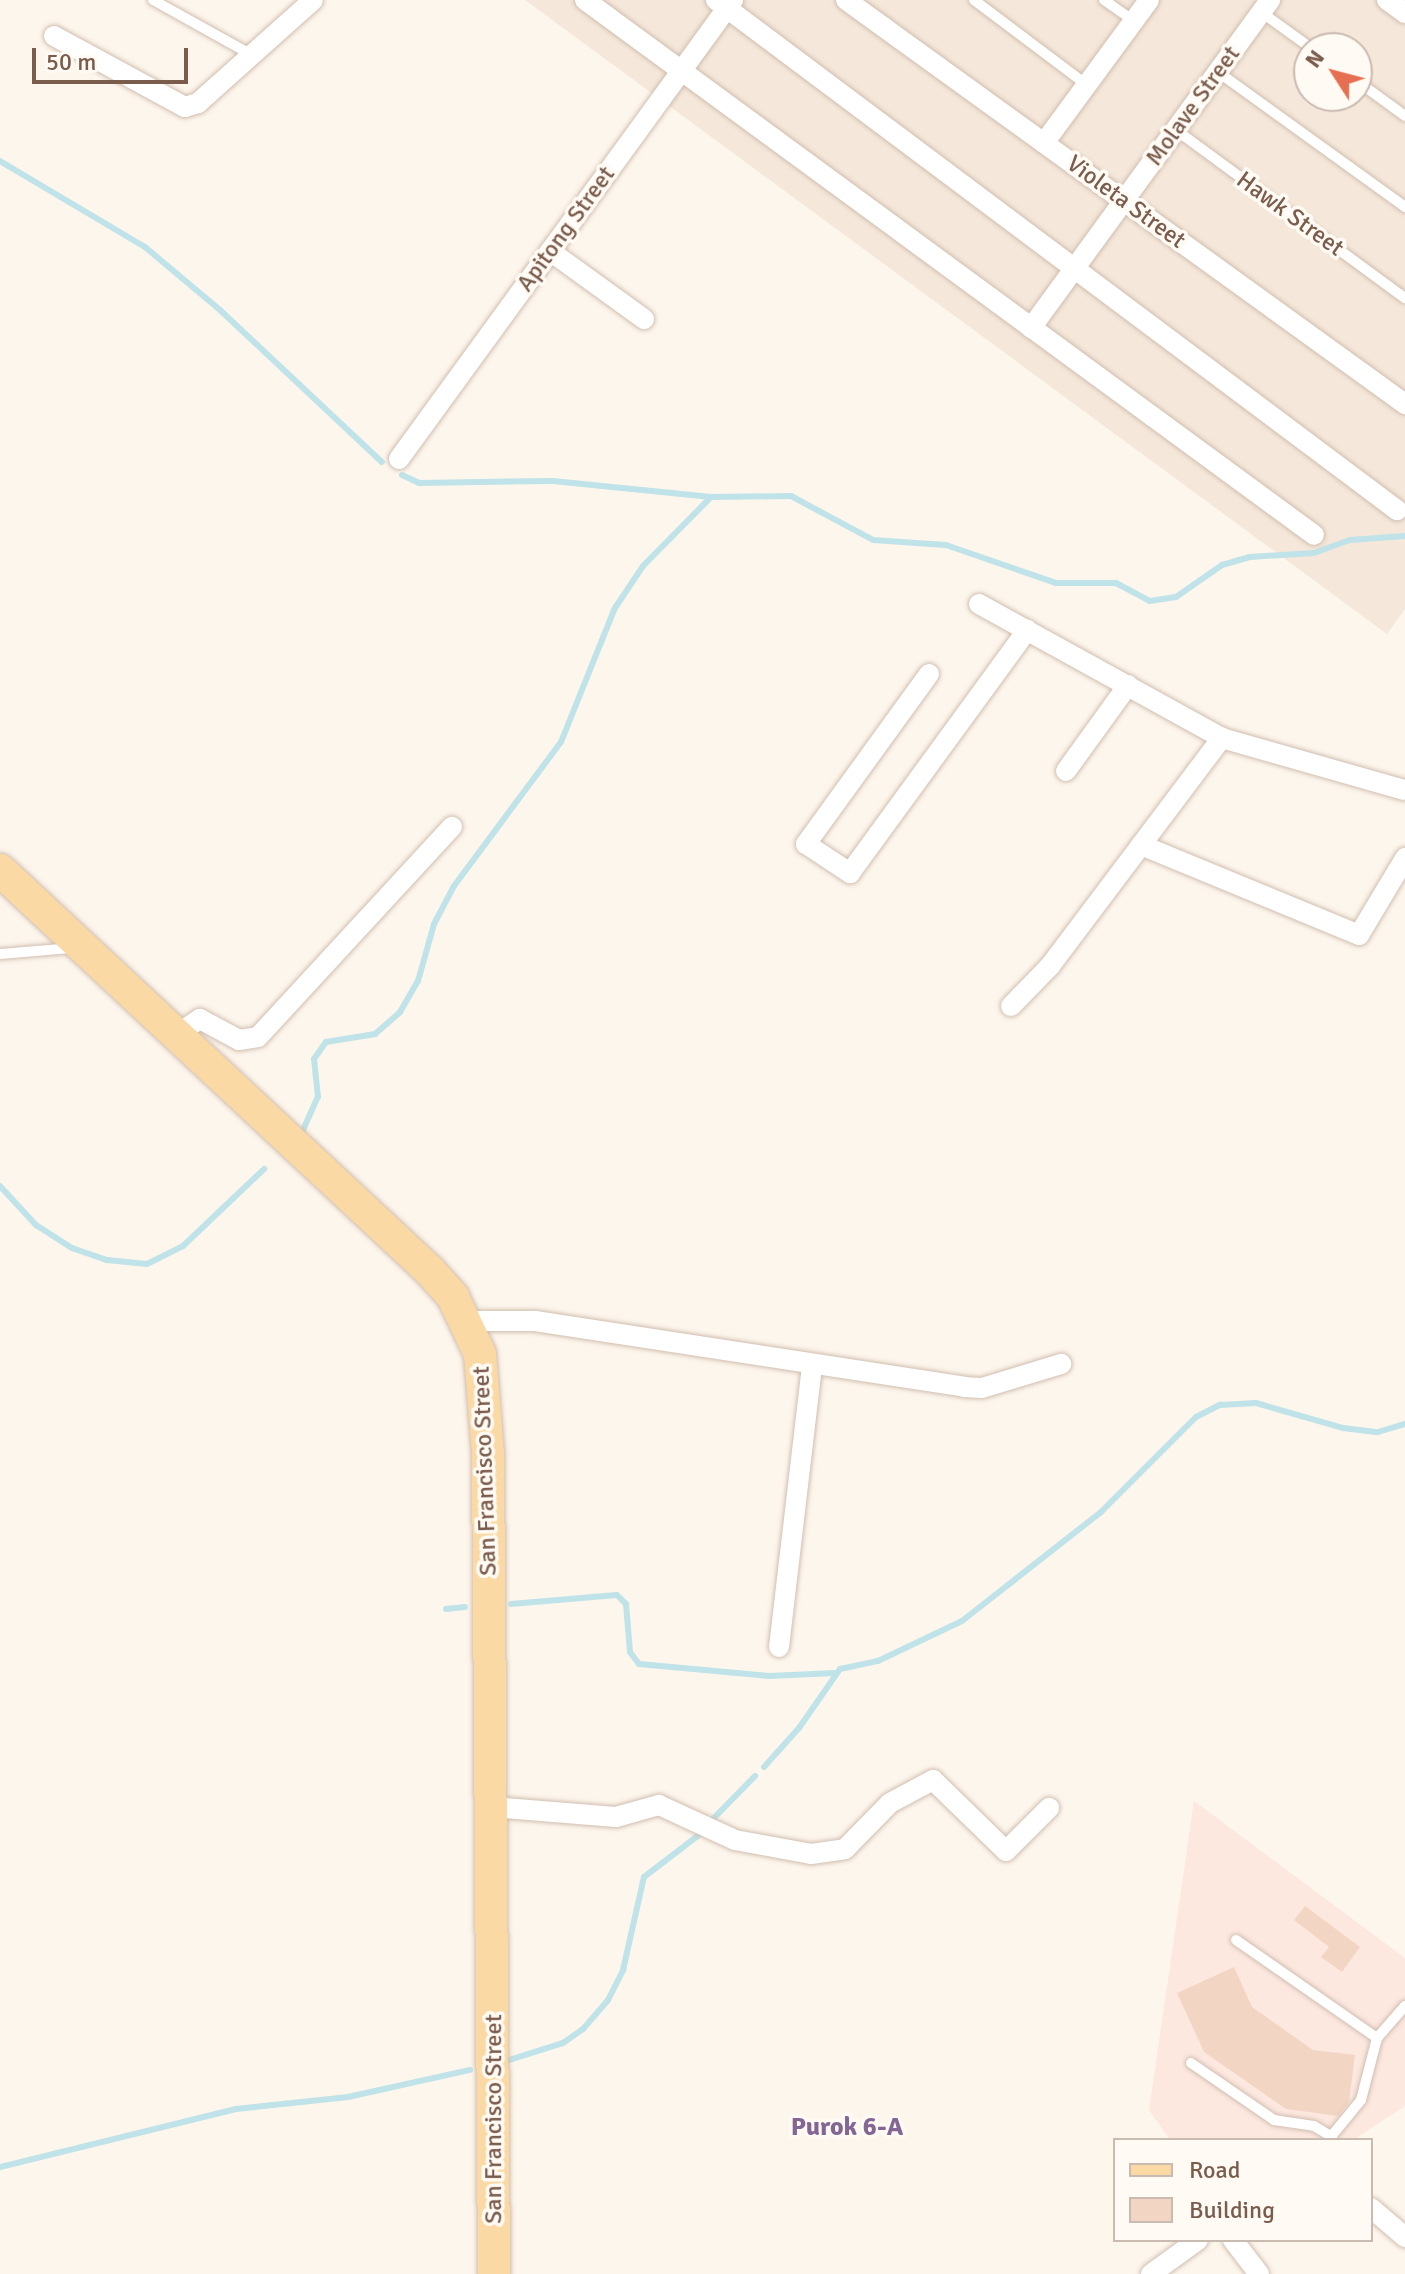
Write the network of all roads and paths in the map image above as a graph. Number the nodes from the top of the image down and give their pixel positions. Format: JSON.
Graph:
{"nodes":[{"id":1,"x":153,"y":0,"type":"edge"},
{"id":2,"x":311,"y":0,"type":"edge"},
{"id":3,"x":585,"y":0,"type":"edge"},
{"id":4,"x":846,"y":0,"type":"edge"},
{"id":5,"x":974,"y":0,"type":"edge"},
{"id":6,"x":1104,"y":0,"type":"edge"},
{"id":7,"x":1149,"y":0,"type":"edge"},
{"id":8,"x":1387,"y":0,"type":"edge"},
{"id":9,"x":725,"y":3,"type":"edge"},
{"id":10,"x":1265,"y":6,"type":"edge"},
{"id":11,"x":1405,"y":13,"type":"edge"},
{"id":12,"x":1134,"y":21,"type":"junction"},
{"id":13,"x":1293,"y":32,"type":"edge"},
{"id":14,"x":54,"y":36,"type":"dead end"},
{"id":15,"x":252,"y":55,"type":"junction"},
{"id":16,"x":681,"y":72,"type":"junction"},
{"id":17,"x":1218,"y":72,"type":"junction"},
{"id":18,"x":1087,"y":85,"type":"junction"},
{"id":19,"x":1373,"y":93,"type":"edge"},
{"id":20,"x":1405,"y":116,"type":"edge"},
{"id":21,"x":1176,"y":130,"type":"junction"},
{"id":22,"x":1044,"y":143,"type":"junction"},
{"id":23,"x":1124,"y":200,"type":"junction"},
{"id":24,"x":1405,"y":207,"type":"edge"},
{"id":25,"x":550,"y":251,"type":"junction"},
{"id":26,"x":1075,"y":268,"type":"junction"},
{"id":27,"x":1405,"y":298,"type":"edge"},
{"id":28,"x":644,"y":319,"type":"dead end"},
{"id":29,"x":1031,"y":328,"type":"junction"},
{"id":30,"x":1405,"y":404,"type":"edge"},
{"id":31,"x":399,"y":459,"type":"dead end"},
{"id":32,"x":1397,"y":510,"type":"dead end"},
{"id":33,"x":1314,"y":535,"type":"dead end"},
{"id":34,"x":979,"y":604,"type":"dead end"},
{"id":35,"x":1027,"y":630,"type":"junction"},
{"id":36,"x":929,"y":674,"type":"dead end"},
{"id":37,"x":1128,"y":685,"type":"junction"},
{"id":38,"x":1222,"y":738,"type":"junction"},
{"id":39,"x":1066,"y":771,"type":"dead end"},
{"id":40,"x":1405,"y":790,"type":"edge"},
{"id":41,"x":452,"y":827,"type":"dead end"},
{"id":42,"x":1141,"y":845,"type":"junction"},
{"id":43,"x":1405,"y":858,"type":"edge"},
{"id":44,"x":2,"y":876,"type":"edge"},
{"id":45,"x":81,"y":947,"type":"junction"},
{"id":46,"x":0,"y":954,"type":"edge"},
{"id":47,"x":1011,"y":1006,"type":"dead end"},
{"id":48,"x":176,"y":1035,"type":"junction"},
{"id":49,"x":467,"y":1321,"type":"junction"},
{"id":50,"x":812,"y":1364,"type":"junction"},
{"id":51,"x":1061,"y":1364,"type":"dead end"},
{"id":52,"x":779,"y":1647,"type":"dead end"},
{"id":53,"x":492,"y":1807,"type":"junction"},
{"id":54,"x":1049,"y":1808,"type":"dead end"},
{"id":55,"x":1236,"y":1940,"type":"dead end"},
{"id":56,"x":1405,"y":2006,"type":"edge"},
{"id":57,"x":1377,"y":2038,"type":"junction"},
{"id":58,"x":1191,"y":2063,"type":"dead end"},
{"id":59,"x":1330,"y":2138,"type":"edge"},
{"id":60,"x":1373,"y":2210,"type":"edge"},
{"id":61,"x":1405,"y":2237,"type":"edge"},
{"id":62,"x":1195,"y":2242,"type":"edge"},
{"id":63,"x":1235,"y":2242,"type":"edge"},
{"id":64,"x":494,"y":2274,"type":"edge"},
{"id":65,"x":1151,"y":2274,"type":"edge"},
{"id":66,"x":1259,"y":2274,"type":"edge"}],
"edges":[{"from":1,"to":15,"type":"lane"},
{"from":2,"to":15,"type":"street"},
{"from":3,"to":16,"type":"street"},
{"from":4,"to":22,"type":"street","name":"Violeta Street"},
{"from":5,"to":18,"type":"lane"},
{"from":6,"to":12,"type":"lane"},
{"from":7,"to":12,"type":"street"},
{"from":8,"to":11,"type":"street"},
{"from":9,"to":16,"type":"street","name":"Apitong Street"},
{"from":9,"to":26,"type":"street"},
{"from":10,"to":13,"type":"lane"},
{"from":10,"to":17,"type":"street","name":"Molave Street"},
{"from":12,"to":18,"type":"street"},
{"from":14,"to":15,"type":"street"},
{"from":16,"to":25,"type":"street","name":"Apitong Street"},
{"from":16,"to":29,"type":"street"},
{"from":17,"to":21,"type":"street","name":"Molave Street"},
{"from":17,"to":24,"type":"lane"},
{"from":18,"to":22,"type":"street"},
{"from":19,"to":20,"type":"lane"},
{"from":21,"to":23,"type":"street","name":"Molave Street"},
{"from":21,"to":27,"type":"lane","name":"Hawk Street"},
{"from":22,"to":23,"type":"street","name":"Violeta Street"},
{"from":23,"to":26,"type":"street","name":"Molave Street"},
{"from":23,"to":30,"type":"street","name":"Violeta Street"},
{"from":25,"to":28,"type":"street"},
{"from":25,"to":31,"type":"street","name":"Apitong Street"},
{"from":26,"to":29,"type":"street","name":"Molave Street"},
{"from":26,"to":32,"type":"street"},
{"from":29,"to":33,"type":"street"},
{"from":34,"to":35,"type":"street"},
{"from":35,"to":36,"type":"street"},
{"from":35,"to":37,"type":"street"},
{"from":37,"to":38,"type":"street"},
{"from":37,"to":39,"type":"street"},
{"from":38,"to":40,"type":"street"},
{"from":38,"to":42,"type":"street"},
{"from":41,"to":48,"type":"street"},
{"from":42,"to":43,"type":"street"},
{"from":42,"to":47,"type":"street"},
{"from":44,"to":45,"type":"main road","name":"San Francisco Street"},
{"from":45,"to":46,"type":"lane"},
{"from":45,"to":48,"type":"main road","name":"San Francisco Street"},
{"from":48,"to":49,"type":"main road","name":"San Francisco Street"},
{"from":49,"to":50,"type":"street"},
{"from":49,"to":53,"type":"main road","name":"San Francisco Street"},
{"from":50,"to":51,"type":"street"},
{"from":50,"to":52,"type":"street"},
{"from":53,"to":54,"type":"street"},
{"from":53,"to":64,"type":"main road","name":"San Francisco Street"},
{"from":55,"to":57,"type":"lane"},
{"from":56,"to":57,"type":"lane"},
{"from":57,"to":59,"type":"lane"},
{"from":58,"to":59,"type":"lane"},
{"from":60,"to":61,"type":"street"},
{"from":62,"to":65,"type":"street"},
{"from":63,"to":66,"type":"street"}]}
